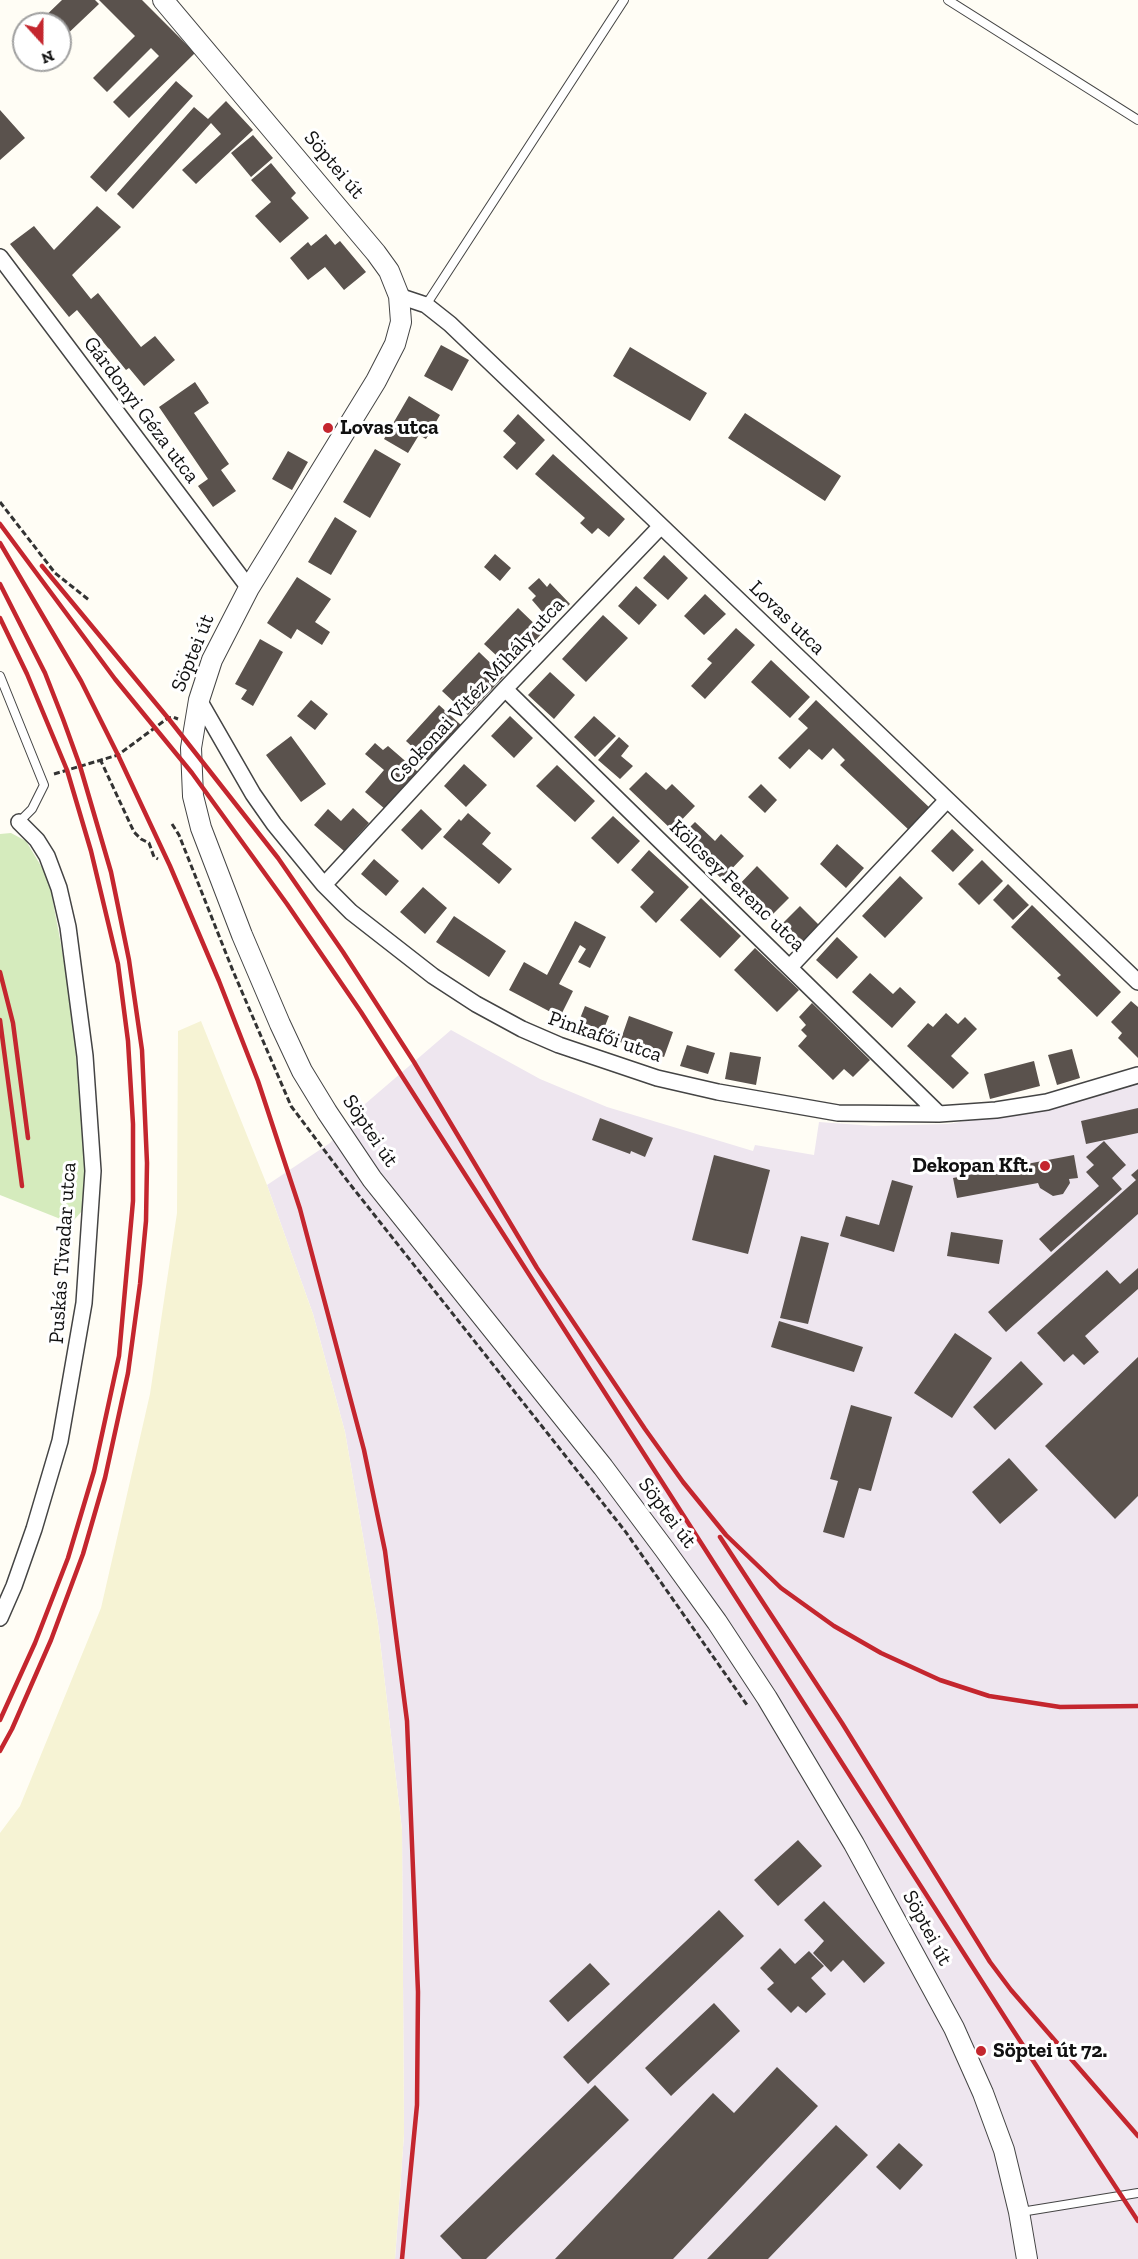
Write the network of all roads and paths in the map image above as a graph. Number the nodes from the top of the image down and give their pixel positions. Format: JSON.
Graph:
{"nodes":[{"id":1,"x":163,"y":0,"type":"edge"},
{"id":2,"x":624,"y":0,"type":"edge"},
{"id":3,"x":948,"y":0,"type":"edge"},
{"id":4,"x":1138,"y":120,"type":"edge"},
{"id":5,"x":0,"y":257,"type":"edge"},
{"id":6,"x":399,"y":296,"type":"junction"},
{"id":7,"x":426,"y":305,"type":"junction"},
{"id":8,"x":0,"y":502,"type":"edge"},
{"id":9,"x":661,"y":526,"type":"junction"},
{"id":10,"x":249,"y":588,"type":"junction"},
{"id":11,"x":89,"y":600,"type":"dead end"},
{"id":12,"x":0,"y":676,"type":"edge"},
{"id":13,"x":505,"y":690,"type":"junction"},
{"id":14,"x":198,"y":700,"type":"junction"},
{"id":15,"x":194,"y":726,"type":"junction"},
{"id":16,"x":100,"y":759,"type":"junction"},
{"id":17,"x":44,"y":785,"type":"junction"},
{"id":18,"x":947,"y":800,"type":"junction"},
{"id":19,"x":19,"y":822,"type":"joint"},
{"id":20,"x":158,"y":859,"type":"dead end"},
{"id":21,"x":324,"y":885,"type":"junction"},
{"id":22,"x":790,"y":967,"type":"junction"},
{"id":23,"x":1138,"y":982,"type":"edge"},
{"id":24,"x":1138,"y":1075,"type":"edge"},
{"id":25,"x":939,"y":1114,"type":"junction"},
{"id":26,"x":0,"y":1618,"type":"edge"},
{"id":27,"x":1138,"y":2193,"type":"edge"},
{"id":28,"x":1019,"y":2212,"type":"junction"},
{"id":29,"x":1027,"y":2259,"type":"edge"}],
"edges":[{"from":1,"to":6,"type":"street","name":"Söptei út"},
{"from":2,"to":7,"type":"lane"},
{"from":3,"to":4,"type":"lane"},
{"from":5,"to":10,"type":"street","name":"Gárdonyi Géza utca"},
{"from":6,"to":7,"type":"street","name":"Lovas utca"},
{"from":6,"to":10,"type":"street","name":"Söptei út"},
{"from":7,"to":9,"type":"street","name":"Lovas utca"},
{"from":8,"to":11,"type":"path"},
{"from":9,"to":13,"type":"street","name":"Csokonai Vitéz Mihály utca"},
{"from":9,"to":18,"type":"street","name":"Lovas utca"},
{"from":10,"to":14,"type":"street","name":"Söptei út"},
{"from":12,"to":17,"type":"lane"},
{"from":13,"to":21,"type":"street","name":"Csokonai Vitéz Mihály utca"},
{"from":13,"to":22,"type":"street","name":"Kölcsey Ferenc utca"},
{"from":14,"to":15,"type":"street","name":"Söptei út"},
{"from":14,"to":21,"type":"street","name":"Pinkafői utca"},
{"from":15,"to":16,"type":"path"},
{"from":15,"to":28,"type":"street","name":"Söptei út"},
{"from":16,"to":17,"type":"path"},
{"from":16,"to":20,"type":"path"},
{"from":17,"to":19,"type":"lane"},
{"from":18,"to":22,"type":"street"},
{"from":18,"to":23,"type":"street","name":"Lovas utca"},
{"from":19,"to":26,"type":"street","name":"Puskás Tivadar utca"},
{"from":21,"to":25,"type":"street","name":"Pinkafői utca"},
{"from":22,"to":25,"type":"street","name":"Kölcsey Ferenc utca"},
{"from":24,"to":25,"type":"street","name":"Pinkafői utca"},
{"from":27,"to":28,"type":"lane"},
{"from":28,"to":29,"type":"street","name":"Söptei út"}]}
